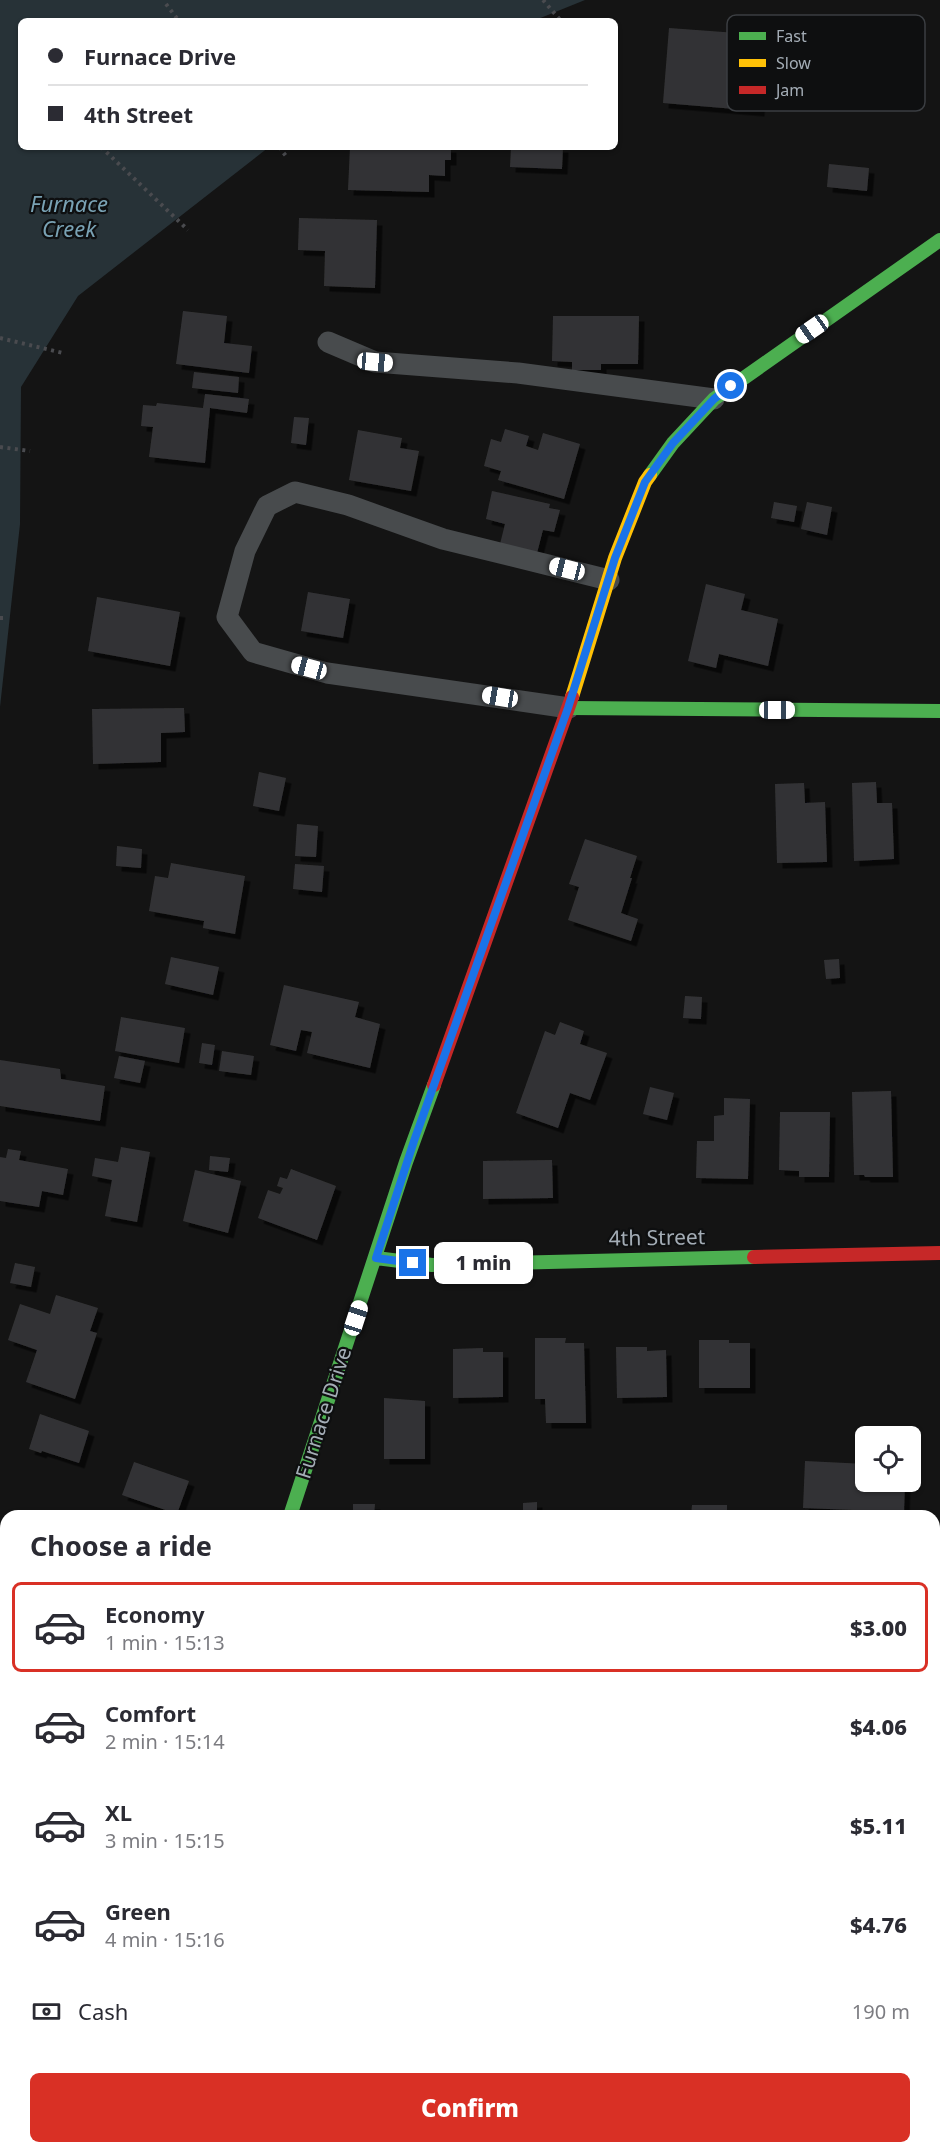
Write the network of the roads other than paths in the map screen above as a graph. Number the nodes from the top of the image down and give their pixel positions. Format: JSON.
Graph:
{"nodes":[{"id":1,"x":940,"y":240,"type":"edge"},
{"id":2,"x":328,"y":342,"type":"dead end"},
{"id":3,"x":714,"y":399,"type":"junction"},
{"id":4,"x":609,"y":580,"type":"junction"},
{"id":5,"x":568,"y":708,"type":"junction"},
{"id":6,"x":940,"y":711,"type":"edge"},
{"id":7,"x":940,"y":1253,"type":"edge"},
{"id":8,"x":376,"y":1258,"type":"junction"},
{"id":9,"x":292,"y":1510,"type":"edge"}],
"edges":[{"from":1,"to":3,"type":"street","name":"Furnace Drive"},
{"from":2,"to":3,"type":"lane"},
{"from":3,"to":4,"type":"street","name":"Furnace Drive"},
{"from":4,"to":5,"type":"street","name":"Furnace Drive"},
{"from":4,"to":5,"type":"lane"},
{"from":5,"to":6,"type":"street"},
{"from":5,"to":8,"type":"street","name":"Furnace Drive"},
{"from":7,"to":8,"type":"street","name":"4th Street"},
{"from":8,"to":9,"type":"street","name":"Furnace Drive"}]}
